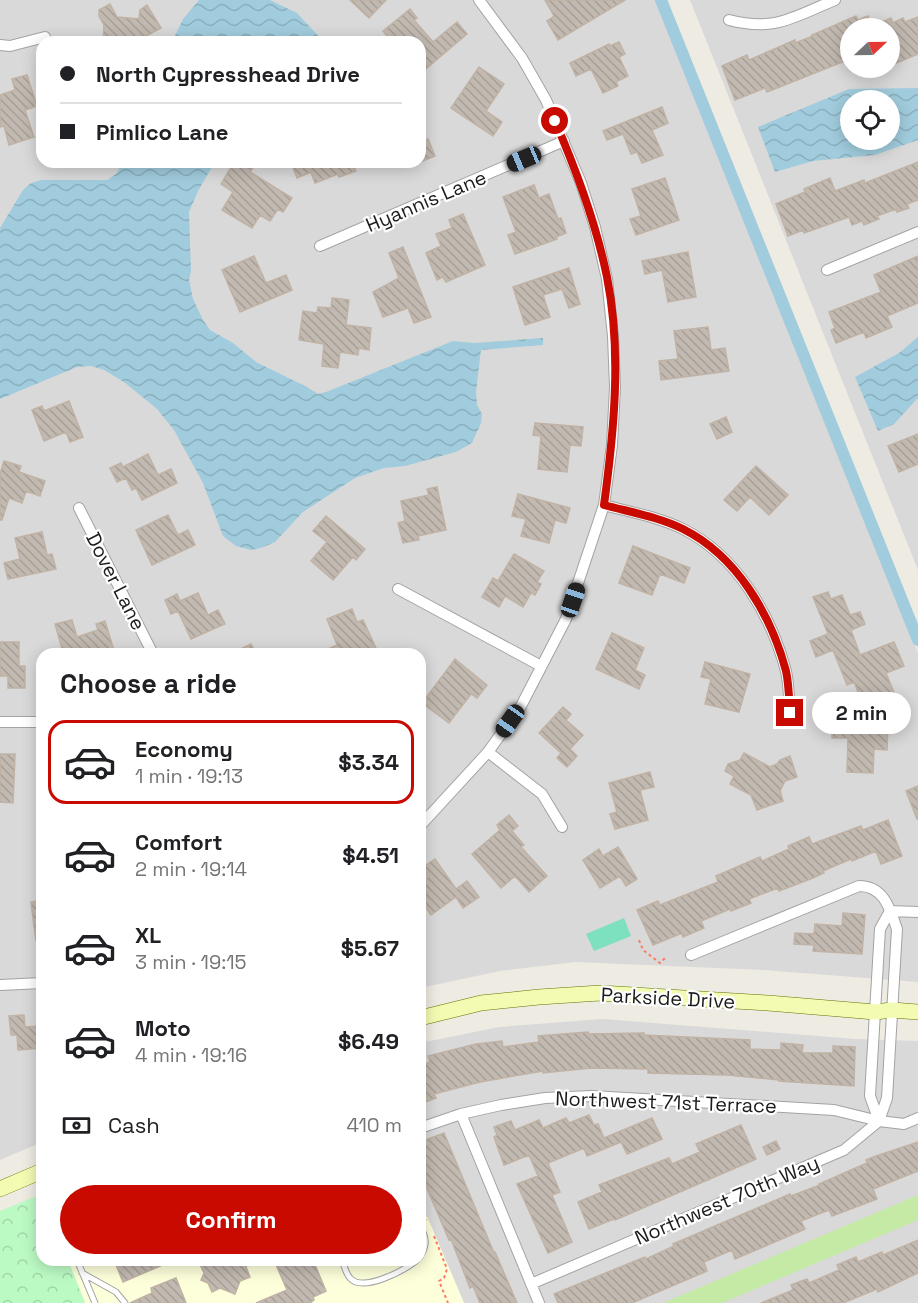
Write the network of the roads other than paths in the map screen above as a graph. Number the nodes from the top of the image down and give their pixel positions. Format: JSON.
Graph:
{"nodes":[{"id":1,"x":479,"y":0,"type":"edge"},
{"id":2,"x":835,"y":0,"type":"edge"},
{"id":3,"x":729,"y":20,"type":"dead end"},
{"id":4,"x":36,"y":39,"type":"edge"},
{"id":5,"x":0,"y":45,"type":"edge"},
{"id":6,"x":564,"y":141,"type":"junction"},
{"id":7,"x":918,"y":232,"type":"edge"},
{"id":8,"x":320,"y":246,"type":"dead end"},
{"id":9,"x":827,"y":270,"type":"dead end"},
{"id":10,"x":604,"y":505,"type":"junction"},
{"id":11,"x":79,"y":508,"type":"dead end"},
{"id":12,"x":398,"y":589,"type":"dead end"},
{"id":13,"x":150,"y":648,"type":"edge"},
{"id":14,"x":541,"y":666,"type":"junction"},
{"id":15,"x":790,"y":713,"type":"dead end"},
{"id":16,"x":0,"y":722,"type":"edge"},
{"id":17,"x":36,"y":722,"type":"edge"},
{"id":18,"x":488,"y":752,"type":"junction"},
{"id":19,"x":426,"y":819,"type":"edge"},
{"id":20,"x":562,"y":827,"type":"dead end"},
{"id":21,"x":890,"y":911,"type":"junction"},
{"id":22,"x":918,"y":912,"type":"edge"},
{"id":23,"x":879,"y":940,"type":"junction"},
{"id":24,"x":896,"y":941,"type":"junction"},
{"id":25,"x":692,"y":955,"type":"dead end"},
{"id":26,"x":36,"y":983,"type":"edge"},
{"id":27,"x":0,"y":985,"type":"edge"},
{"id":28,"x":892,"y":1010,"type":"junction"},
{"id":29,"x":875,"y":1012,"type":"junction"},
{"id":30,"x":918,"y":1012,"type":"edge"},
{"id":31,"x":426,"y":1017,"type":"edge"},
{"id":32,"x":871,"y":1079,"type":"junction"},
{"id":33,"x":888,"y":1080,"type":"junction"},
{"id":34,"x":461,"y":1114,"type":"junction"},
{"id":35,"x":918,"y":1118,"type":"edge"},
{"id":36,"x":879,"y":1121,"type":"junction"},
{"id":37,"x":426,"y":1126,"type":"edge"},
{"id":38,"x":36,"y":1174,"type":"edge"},
{"id":39,"x":0,"y":1189,"type":"edge"},
{"id":40,"x":79,"y":1266,"type":"edge"},
{"id":41,"x":345,"y":1266,"type":"edge"},
{"id":42,"x":410,"y":1266,"type":"edge"},
{"id":43,"x":82,"y":1273,"type":"junction"},
{"id":44,"x":531,"y":1284,"type":"junction"},
{"id":45,"x":95,"y":1303,"type":"edge"},
{"id":46,"x":125,"y":1303,"type":"edge"},
{"id":47,"x":539,"y":1303,"type":"edge"}],
"edges":[{"from":1,"to":6,"type":"street"},
{"from":2,"to":3,"type":"street"},
{"from":4,"to":5,"type":"street"},
{"from":6,"to":8,"type":"street","name":"Hyannis Lane"},
{"from":6,"to":10,"type":"street"},
{"from":7,"to":9,"type":"street"},
{"from":10,"to":14,"type":"street"},
{"from":10,"to":15,"type":"street"},
{"from":11,"to":13,"type":"street","name":"Dover Lane"},
{"from":12,"to":14,"type":"street"},
{"from":14,"to":18,"type":"street"},
{"from":16,"to":17,"type":"street"},
{"from":18,"to":19,"type":"street"},
{"from":18,"to":20,"type":"street"},
{"from":21,"to":22,"type":"street"},
{"from":21,"to":23,"type":"street"},
{"from":21,"to":24,"type":"street"},
{"from":21,"to":25,"type":"street"},
{"from":23,"to":24,"type":"street"},
{"from":23,"to":29,"type":"street"},
{"from":24,"to":28,"type":"street"},
{"from":26,"to":27,"type":"street"},
{"from":28,"to":29,"type":"street","name":"Parkside Drive"},
{"from":28,"to":30,"type":"street","name":"Parkside Drive"},
{"from":28,"to":33,"type":"street"},
{"from":29,"to":31,"type":"street","name":"Parkside Drive"},
{"from":29,"to":32,"type":"street"},
{"from":32,"to":33,"type":"street"},
{"from":32,"to":36,"type":"street"},
{"from":33,"to":36,"type":"street"},
{"from":34,"to":36,"type":"street","name":"Northwest 71st Terrace"},
{"from":34,"to":37,"type":"street","name":"Northwest 71st Terrace"},
{"from":34,"to":44,"type":"street"},
{"from":35,"to":36,"type":"street"},
{"from":36,"to":44,"type":"street","name":"Northwest 70th Way"},
{"from":38,"to":39,"type":"street"},
{"from":40,"to":43,"type":"lane"},
{"from":41,"to":42,"type":"lane"},
{"from":43,"to":45,"type":"lane"},
{"from":43,"to":46,"type":"lane"},
{"from":44,"to":47,"type":"street"}]}
